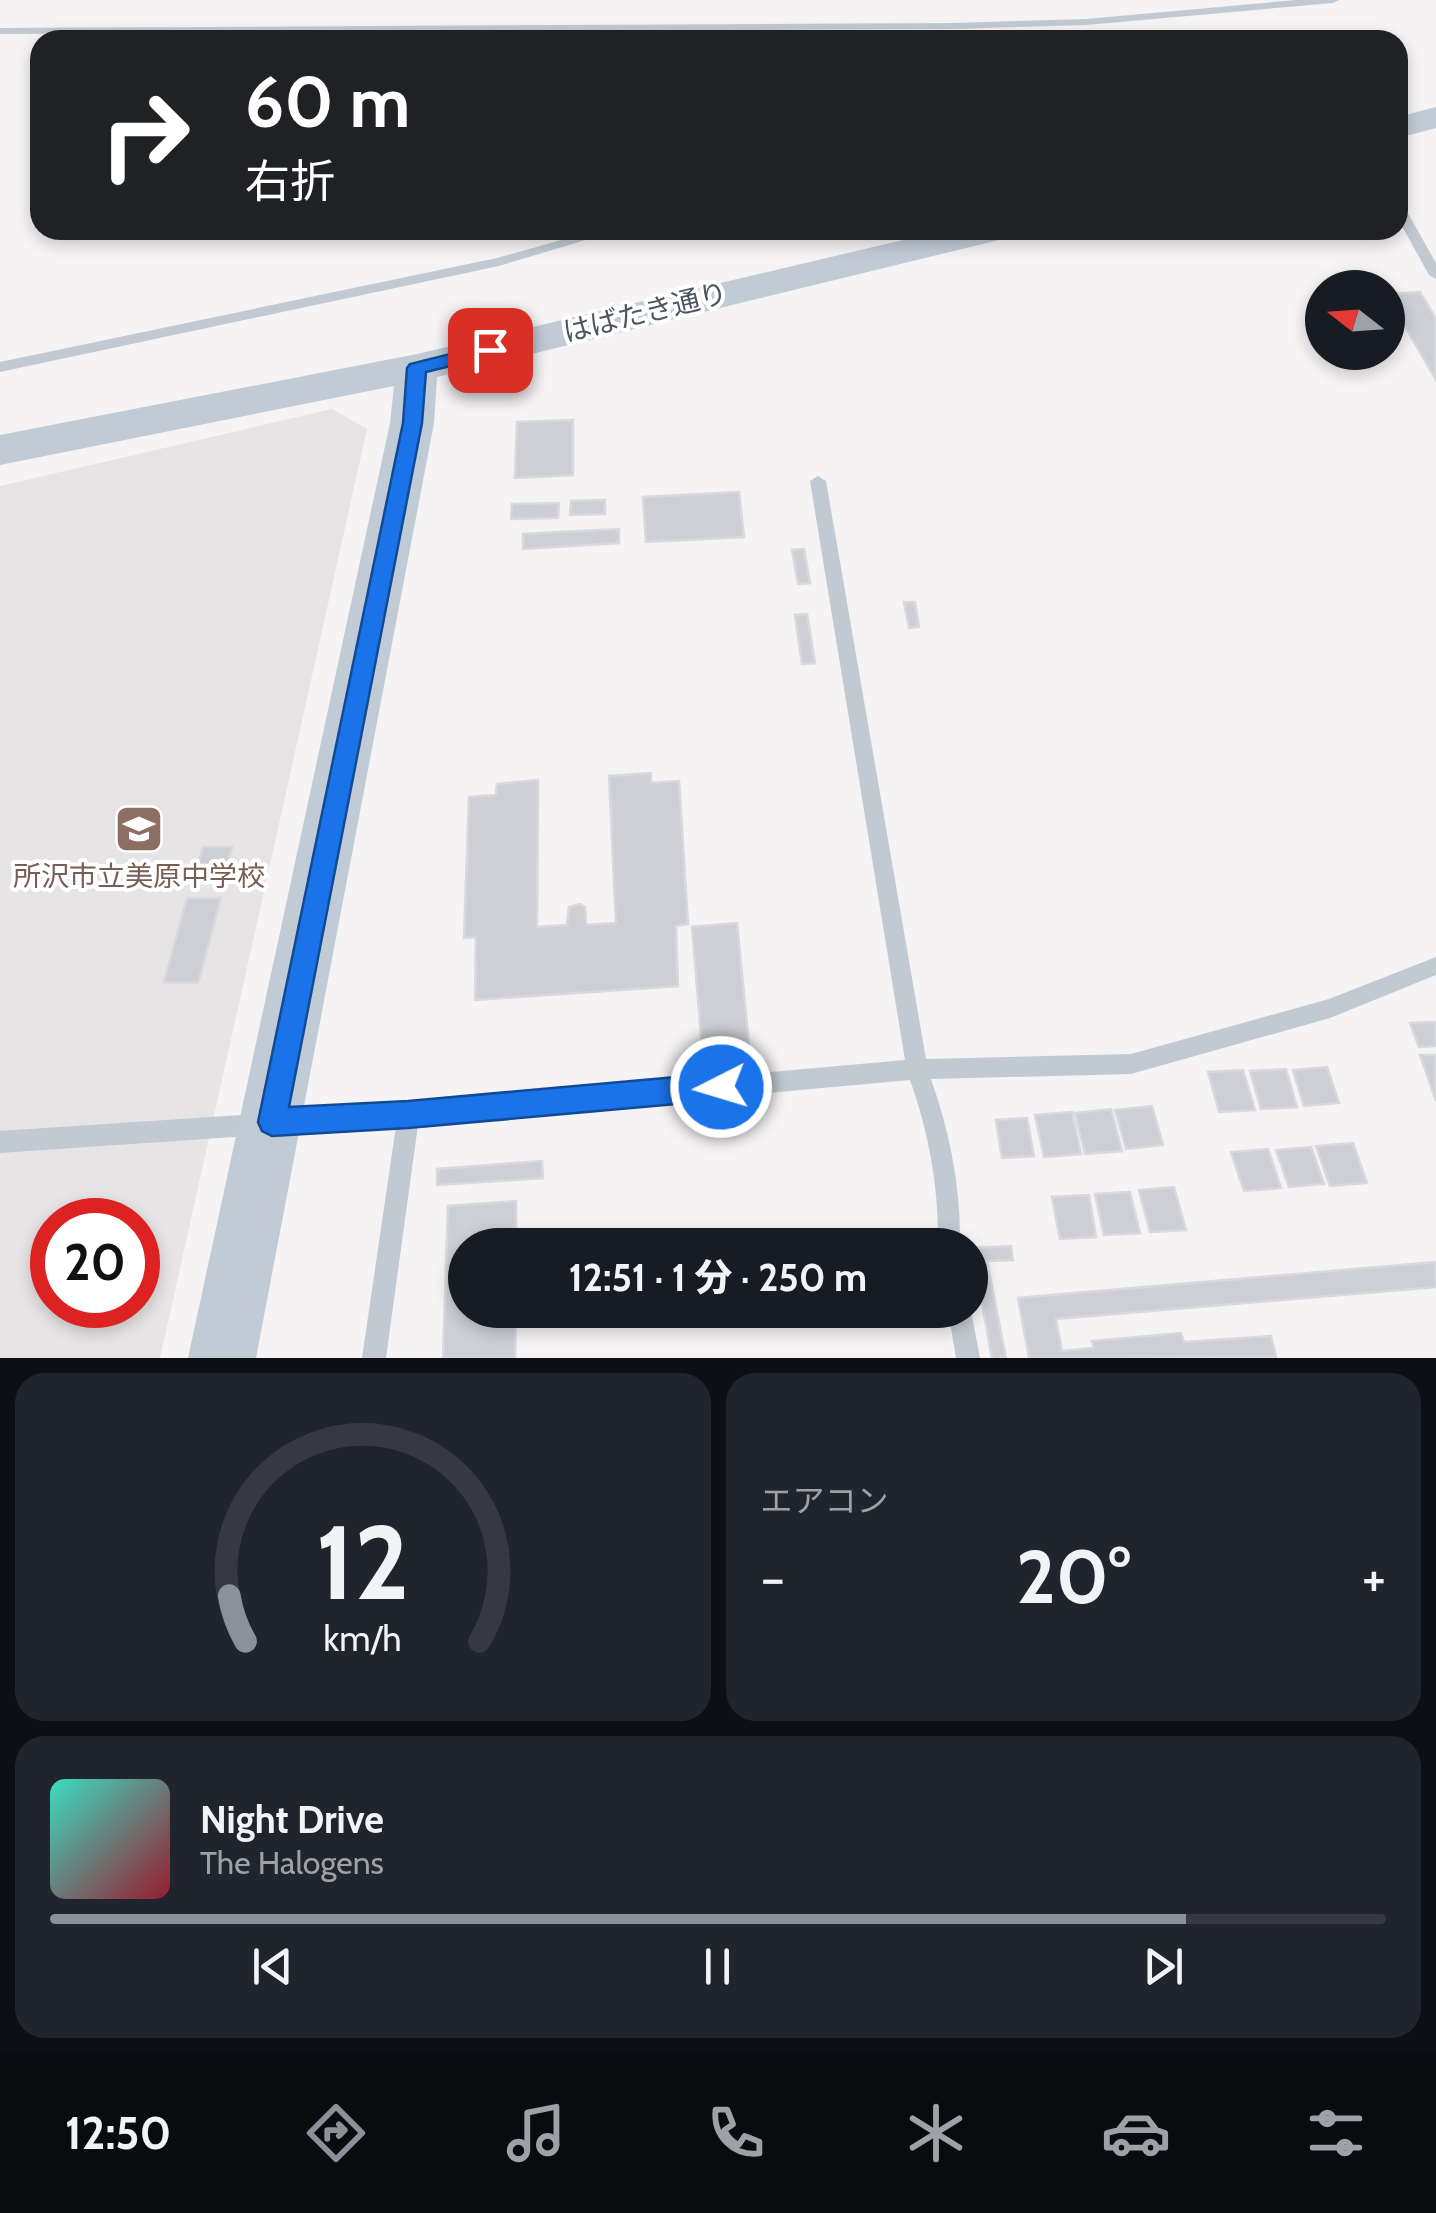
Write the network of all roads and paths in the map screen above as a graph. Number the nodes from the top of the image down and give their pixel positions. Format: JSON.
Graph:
{"nodes":[{"id":1,"x":1333,"y":0,"type":"edge"},
{"id":2,"x":1086,"y":22,"type":"junction"},
{"id":3,"x":121,"y":30,"type":"edge"},
{"id":4,"x":1087,"y":30,"type":"edge"},
{"id":5,"x":0,"y":31,"type":"edge"},
{"id":6,"x":30,"y":31,"type":"edge"},
{"id":7,"x":1436,"y":117,"type":"edge"},
{"id":8,"x":1408,"y":125,"type":"edge"},
{"id":9,"x":1408,"y":226,"type":"edge"},
{"id":10,"x":576,"y":240,"type":"edge"},
{"id":11,"x":952,"y":240,"type":"edge"},
{"id":12,"x":1436,"y":275,"type":"edge"},
{"id":13,"x":0,"y":368,"type":"edge"},
{"id":14,"x":417,"y":368,"type":"junction"},
{"id":15,"x":0,"y":450,"type":"edge"},
{"id":16,"x":818,"y":481,"type":"dead end"},
{"id":17,"x":1436,"y":966,"type":"edge"},
{"id":18,"x":916,"y":1070,"type":"junction"},
{"id":19,"x":408,"y":1115,"type":"junction"},
{"id":20,"x":272,"y":1122,"type":"junction"},
{"id":21,"x":0,"y":1142,"type":"edge"},
{"id":22,"x":950,"y":1228,"type":"edge"},
{"id":23,"x":963,"y":1328,"type":"edge"},
{"id":24,"x":222,"y":1358,"type":"edge"},
{"id":25,"x":374,"y":1358,"type":"edge"},
{"id":26,"x":968,"y":1358,"type":"edge"}],
"edges":[{"from":1,"to":2,"type":"lane"},
{"from":2,"to":3,"type":"lane"},
{"from":2,"to":4,"type":"lane"},
{"from":5,"to":6,"type":"lane"},
{"from":7,"to":8,"type":"street"},
{"from":9,"to":12,"type":"lane"},
{"from":10,"to":13,"type":"lane"},
{"from":11,"to":14,"type":"street","name":"はばたき通り"},
{"from":14,"to":15,"type":"street","name":"はばたき通り"},
{"from":14,"to":20,"type":"street"},
{"from":16,"to":18,"type":"lane"},
{"from":17,"to":18,"type":"lane"},
{"from":18,"to":19,"type":"lane"},
{"from":18,"to":22,"type":"lane"},
{"from":19,"to":20,"type":"lane"},
{"from":19,"to":25,"type":"lane"},
{"from":20,"to":21,"type":"lane"},
{"from":20,"to":24,"type":"street"},
{"from":23,"to":26,"type":"lane"}]}
